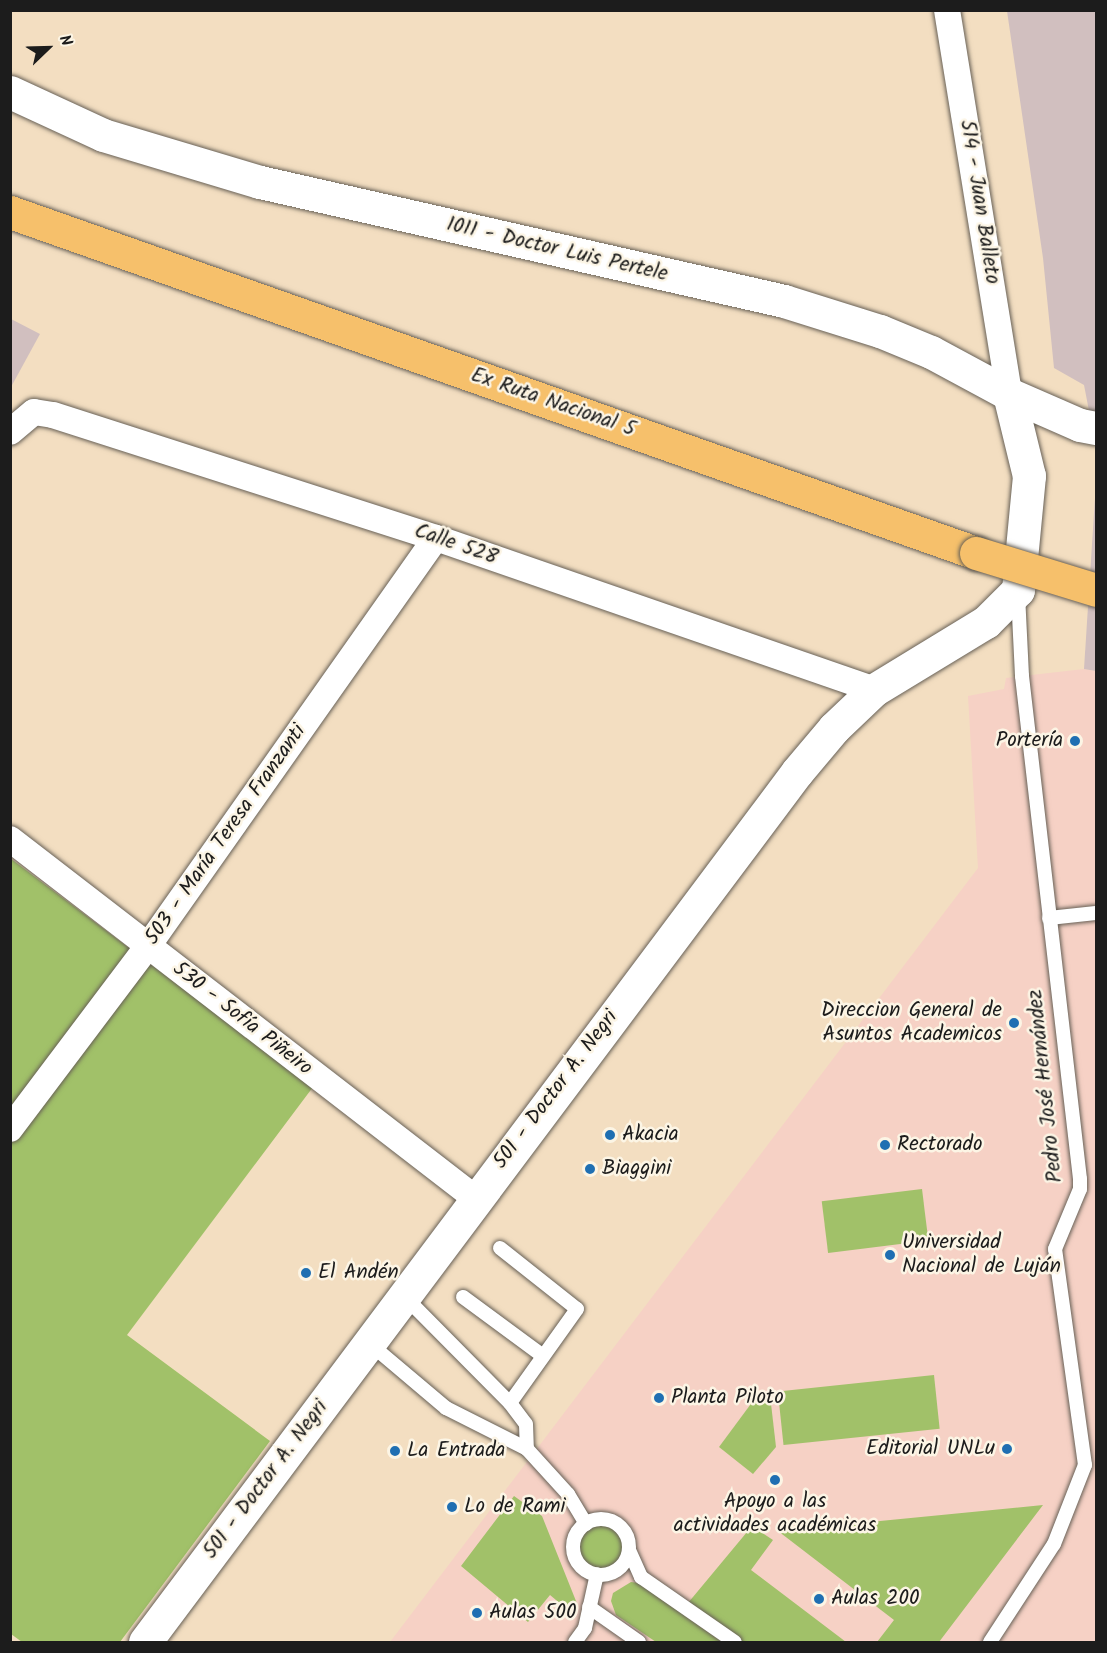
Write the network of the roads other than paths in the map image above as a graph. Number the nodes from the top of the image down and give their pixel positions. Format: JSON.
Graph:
{"nodes":[{"id":1,"x":946,"y":10,"type":"edge"},
{"id":2,"x":10,"y":92,"type":"edge"},
{"id":3,"x":10,"y":212,"type":"edge"},
{"id":4,"x":1009,"y":394,"type":"junction"},
{"id":5,"x":1096,"y":428,"type":"edge"},
{"id":6,"x":10,"y":432,"type":"edge"},
{"id":7,"x":436,"y":538,"type":"junction"},
{"id":8,"x":1018,"y":590,"type":"junction"},
{"id":9,"x":1096,"y":590,"type":"edge"},
{"id":10,"x":874,"y":690,"type":"junction"},
{"id":11,"x":10,"y":839,"type":"edge"},
{"id":12,"x":1096,"y":913,"type":"edge"},
{"id":13,"x":1049,"y":918,"type":"junction"},
{"id":14,"x":148,"y":946,"type":"junction"},
{"id":15,"x":10,"y":1129,"type":"edge"},
{"id":16,"x":475,"y":1198,"type":"junction"},
{"id":17,"x":500,"y":1248,"type":"dead end"},
{"id":18,"x":405,"y":1297,"type":"junction"},
{"id":19,"x":464,"y":1297,"type":"dead end"},
{"id":20,"x":369,"y":1343,"type":"junction"},
{"id":21,"x":543,"y":1356,"type":"junction"},
{"id":22,"x":510,"y":1402,"type":"junction"},
{"id":23,"x":527,"y":1449,"type":"junction"},
{"id":24,"x":586,"y":1524,"type":"junction"},
{"id":25,"x":629,"y":1550,"type":"junction"},
{"id":26,"x":597,"y":1574,"type":"junction"},
{"id":27,"x":589,"y":1607,"type":"junction"},
{"id":28,"x":145,"y":1642,"type":"edge"},
{"id":29,"x":575,"y":1642,"type":"edge"},
{"id":30,"x":639,"y":1642,"type":"edge"},
{"id":31,"x":735,"y":1642,"type":"edge"},
{"id":32,"x":990,"y":1642,"type":"edge"}],
"edges":[{"from":1,"to":4,"type":"street","name":"514 - Juan Balleto"},
{"from":2,"to":4,"type":"street","name":"1011 - Doctor Luis Pertele"},
{"from":3,"to":9,"type":"main road","name":"Ex Ruta Nacional 5","bridge":true},
{"from":4,"to":5,"type":"street","name":"1011 - Doctor Luis Pertele"},
{"from":4,"to":8,"type":"street"},
{"from":6,"to":7,"type":"street","name":"Calle 528"},
{"from":7,"to":10,"type":"street","name":"Calle 528"},
{"from":7,"to":14,"type":"street","name":"503 - María Teresa Franzanti"},
{"from":8,"to":10,"type":"street","name":"501 - Doctor A. Negri"},
{"from":8,"to":13,"type":"lane","name":"Pedro José Hernández"},
{"from":10,"to":16,"type":"street","name":"501 - Doctor A. Negri"},
{"from":11,"to":14,"type":"street","name":"530 - Sofía Piñeiro"},
{"from":12,"to":13,"type":"lane"},
{"from":13,"to":32,"type":"lane","name":"Pedro José Hernández"},
{"from":14,"to":15,"type":"street","name":"503 - María Teresa Franzanti"},
{"from":14,"to":16,"type":"street","name":"530 - Sofía Piñeiro"},
{"from":16,"to":18,"type":"street","name":"501 - Doctor A. Negri"},
{"from":17,"to":21,"type":"lane"},
{"from":18,"to":20,"type":"street","name":"501 - Doctor A. Negri"},
{"from":18,"to":22,"type":"lane"},
{"from":19,"to":21,"type":"lane"},
{"from":20,"to":23,"type":"lane"},
{"from":20,"to":28,"type":"street","name":"501 - Doctor A. Negri"},
{"from":21,"to":22,"type":"lane"},
{"from":22,"to":23,"type":"lane"},
{"from":23,"to":24,"type":"lane"},
{"from":24,"to":25,"type":"lane"},
{"from":24,"to":26,"type":"lane"},
{"from":25,"to":26,"type":"lane"},
{"from":25,"to":31,"type":"lane"},
{"from":26,"to":27,"type":"lane"},
{"from":27,"to":29,"type":"lane"},
{"from":27,"to":30,"type":"lane"}]}
